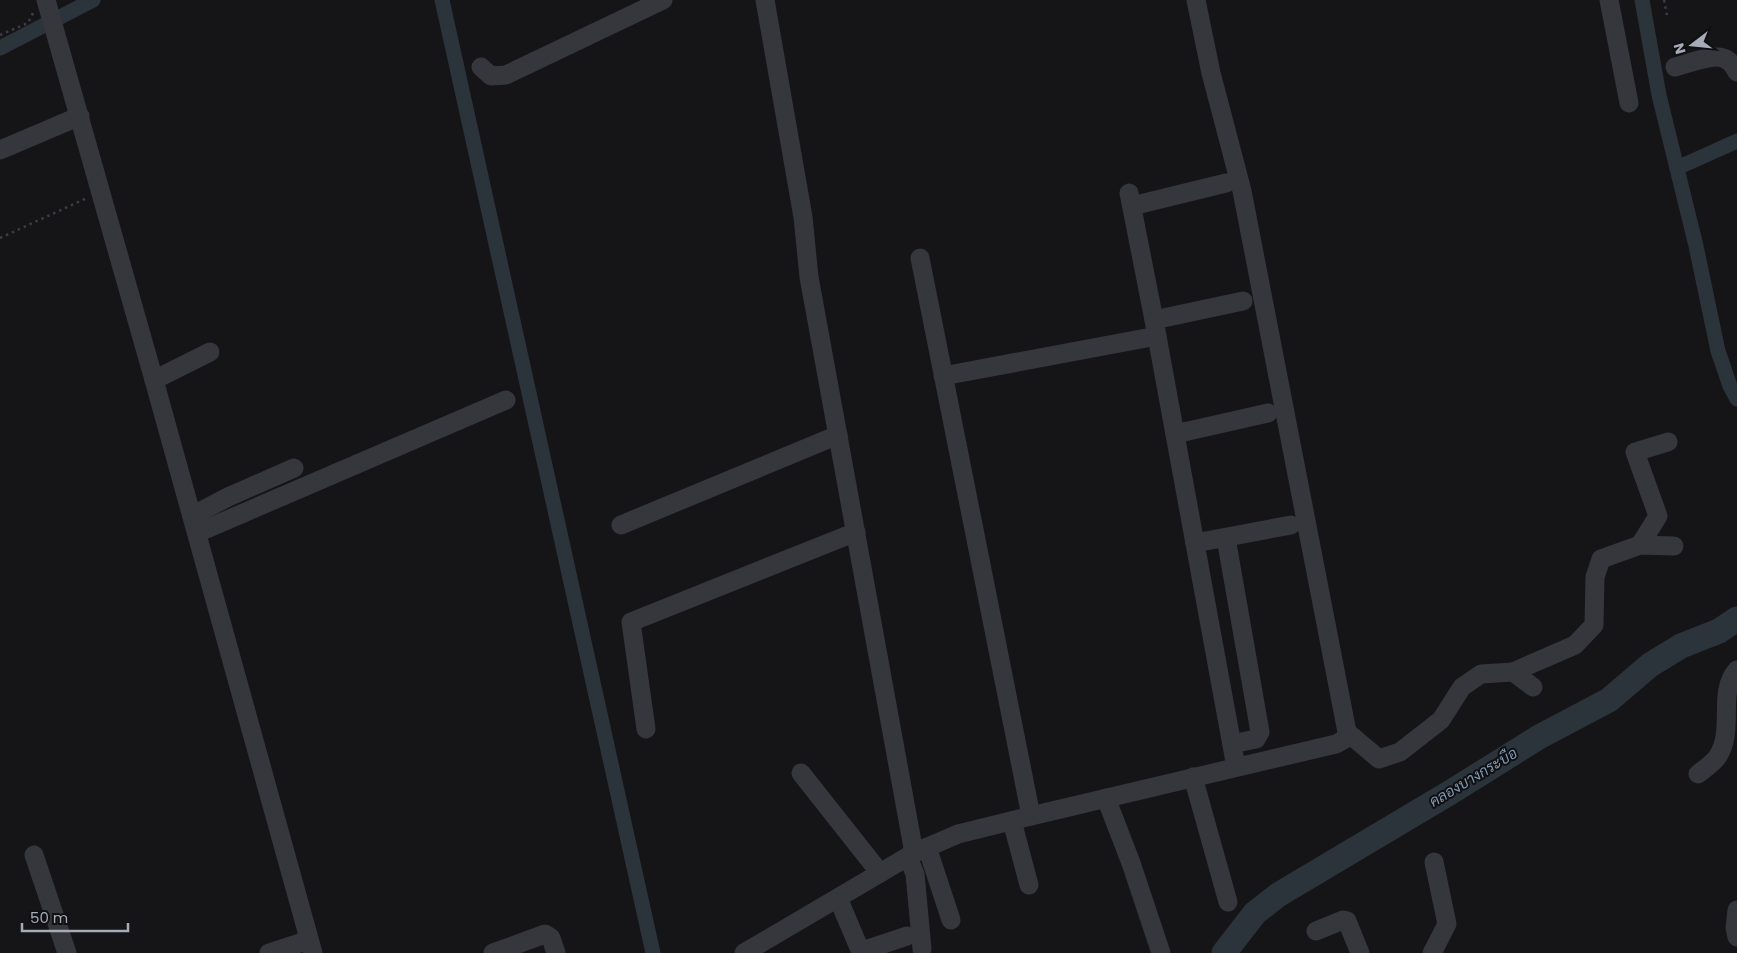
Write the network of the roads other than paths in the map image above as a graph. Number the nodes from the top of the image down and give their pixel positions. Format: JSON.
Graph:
{"nodes":[{"id":1,"x":663,"y":0,"type":"edge"},
{"id":2,"x":765,"y":0,"type":"edge"},
{"id":3,"x":1196,"y":0,"type":"edge"},
{"id":4,"x":1609,"y":0,"type":"edge"},
{"id":5,"x":40,"y":6,"type":"edge"},
{"id":6,"x":481,"y":67,"type":"dead end"},
{"id":7,"x":1675,"y":67,"type":"dead end"},
{"id":8,"x":1737,"y":72,"type":"edge"},
{"id":9,"x":1629,"y":103,"type":"dead end"},
{"id":10,"x":80,"y":116,"type":"junction"},
{"id":11,"x":0,"y":150,"type":"edge"},
{"id":12,"x":1226,"y":183,"type":"dead end"},
{"id":13,"x":920,"y":258,"type":"dead end"},
{"id":14,"x":1244,"y":301,"type":"dead end"},
{"id":15,"x":1156,"y":328,"type":"junction"},
{"id":16,"x":210,"y":352,"type":"dead end"},
{"id":17,"x":943,"y":376,"type":"junction"},
{"id":18,"x":154,"y":380,"type":"junction"},
{"id":19,"x":506,"y":400,"type":"dead end"},
{"id":20,"x":1268,"y":413,"type":"dead end"},
{"id":21,"x":1175,"y":434,"type":"junction"},
{"id":22,"x":838,"y":435,"type":"junction"},
{"id":23,"x":1668,"y":442,"type":"dead end"},
{"id":24,"x":294,"y":468,"type":"dead end"},
{"id":25,"x":195,"y":525,"type":"junction"},
{"id":26,"x":621,"y":525,"type":"dead end"},
{"id":27,"x":1291,"y":525,"type":"dead end"},
{"id":28,"x":856,"y":532,"type":"junction"},
{"id":29,"x":1226,"y":538,"type":"junction"},
{"id":30,"x":1196,"y":543,"type":"junction"},
{"id":31,"x":1640,"y":546,"type":"junction"},
{"id":32,"x":1674,"y":546,"type":"dead end"},
{"id":33,"x":1737,"y":670,"type":"edge"},
{"id":34,"x":1513,"y":672,"type":"junction"},
{"id":35,"x":1533,"y":687,"type":"dead end"},
{"id":36,"x":646,"y":729,"type":"dead end"},
{"id":37,"x":1347,"y":732,"type":"junction"},
{"id":38,"x":1232,"y":744,"type":"junction"},
{"id":39,"x":1236,"y":767,"type":"junction"},
{"id":40,"x":801,"y":773,"type":"dead end"},
{"id":41,"x":1698,"y":774,"type":"dead end"},
{"id":42,"x":1193,"y":777,"type":"junction"},
{"id":43,"x":1106,"y":798,"type":"junction"},
{"id":44,"x":1031,"y":816,"type":"junction"},
{"id":45,"x":1012,"y":821,"type":"junction"},
{"id":46,"x":916,"y":852,"type":"junction"},
{"id":47,"x":34,"y":856,"type":"dead end"},
{"id":48,"x":1434,"y":862,"type":"dead end"},
{"id":49,"x":880,"y":873,"type":"junction"},
{"id":50,"x":1029,"y":885,"type":"dead end"},
{"id":51,"x":838,"y":898,"type":"junction"},
{"id":52,"x":1228,"y":902,"type":"dead end"},
{"id":53,"x":1737,"y":910,"type":"edge"},
{"id":54,"x":951,"y":920,"type":"dead end"},
{"id":55,"x":1316,"y":931,"type":"dead end"},
{"id":56,"x":907,"y":936,"type":"dead end"},
{"id":57,"x":1737,"y":937,"type":"edge"},
{"id":58,"x":311,"y":946,"type":"edge"},
{"id":59,"x":922,"y":949,"type":"dead end"},
{"id":60,"x":66,"y":953,"type":"edge"},
{"id":61,"x":270,"y":953,"type":"edge"},
{"id":62,"x":493,"y":953,"type":"edge"},
{"id":63,"x":556,"y":953,"type":"edge"},
{"id":64,"x":744,"y":953,"type":"edge"},
{"id":65,"x":1161,"y":953,"type":"edge"},
{"id":66,"x":1360,"y":953,"type":"edge"},
{"id":67,"x":1432,"y":953,"type":"edge"}],
"edges":[{"from":1,"to":6,"type":"street"},
{"from":2,"to":22,"type":"street"},
{"from":3,"to":37,"type":"street"},
{"from":4,"to":9,"type":"street"},
{"from":5,"to":10,"type":"street"},
{"from":7,"to":8,"type":"street"},
{"from":10,"to":11,"type":"street"},
{"from":10,"to":18,"type":"street"},
{"from":12,"to":15,"type":"street"},
{"from":13,"to":17,"type":"street"},
{"from":14,"to":15,"type":"street"},
{"from":15,"to":17,"type":"street"},
{"from":15,"to":21,"type":"street"},
{"from":16,"to":18,"type":"street"},
{"from":17,"to":44,"type":"street"},
{"from":18,"to":25,"type":"street"},
{"from":19,"to":25,"type":"street"},
{"from":20,"to":21,"type":"street"},
{"from":21,"to":30,"type":"street"},
{"from":22,"to":26,"type":"street"},
{"from":22,"to":28,"type":"street"},
{"from":23,"to":31,"type":"street"},
{"from":24,"to":25,"type":"street"},
{"from":25,"to":58,"type":"street"},
{"from":27,"to":29,"type":"street"},
{"from":28,"to":36,"type":"street"},
{"from":28,"to":46,"type":"street"},
{"from":29,"to":30,"type":"street"},
{"from":29,"to":38,"type":"street"},
{"from":30,"to":38,"type":"street"},
{"from":31,"to":32,"type":"street"},
{"from":31,"to":34,"type":"street"},
{"from":33,"to":41,"type":"street"},
{"from":34,"to":35,"type":"street"},
{"from":34,"to":37,"type":"street"},
{"from":37,"to":39,"type":"street"},
{"from":38,"to":39,"type":"street"},
{"from":39,"to":42,"type":"street"},
{"from":40,"to":49,"type":"street"},
{"from":42,"to":43,"type":"street"},
{"from":42,"to":52,"type":"street"},
{"from":43,"to":44,"type":"street"},
{"from":43,"to":65,"type":"street"},
{"from":44,"to":45,"type":"street"},
{"from":45,"to":46,"type":"street"},
{"from":45,"to":50,"type":"street"},
{"from":46,"to":49,"type":"street"},
{"from":46,"to":54,"type":"street"},
{"from":46,"to":59,"type":"street"},
{"from":47,"to":60,"type":"street"},
{"from":48,"to":67,"type":"street"},
{"from":49,"to":51,"type":"street"},
{"from":51,"to":56,"type":"street"},
{"from":51,"to":64,"type":"street"},
{"from":53,"to":57,"type":"street"},
{"from":55,"to":66,"type":"street"},
{"from":58,"to":61,"type":"street"},
{"from":62,"to":63,"type":"street"}]}
